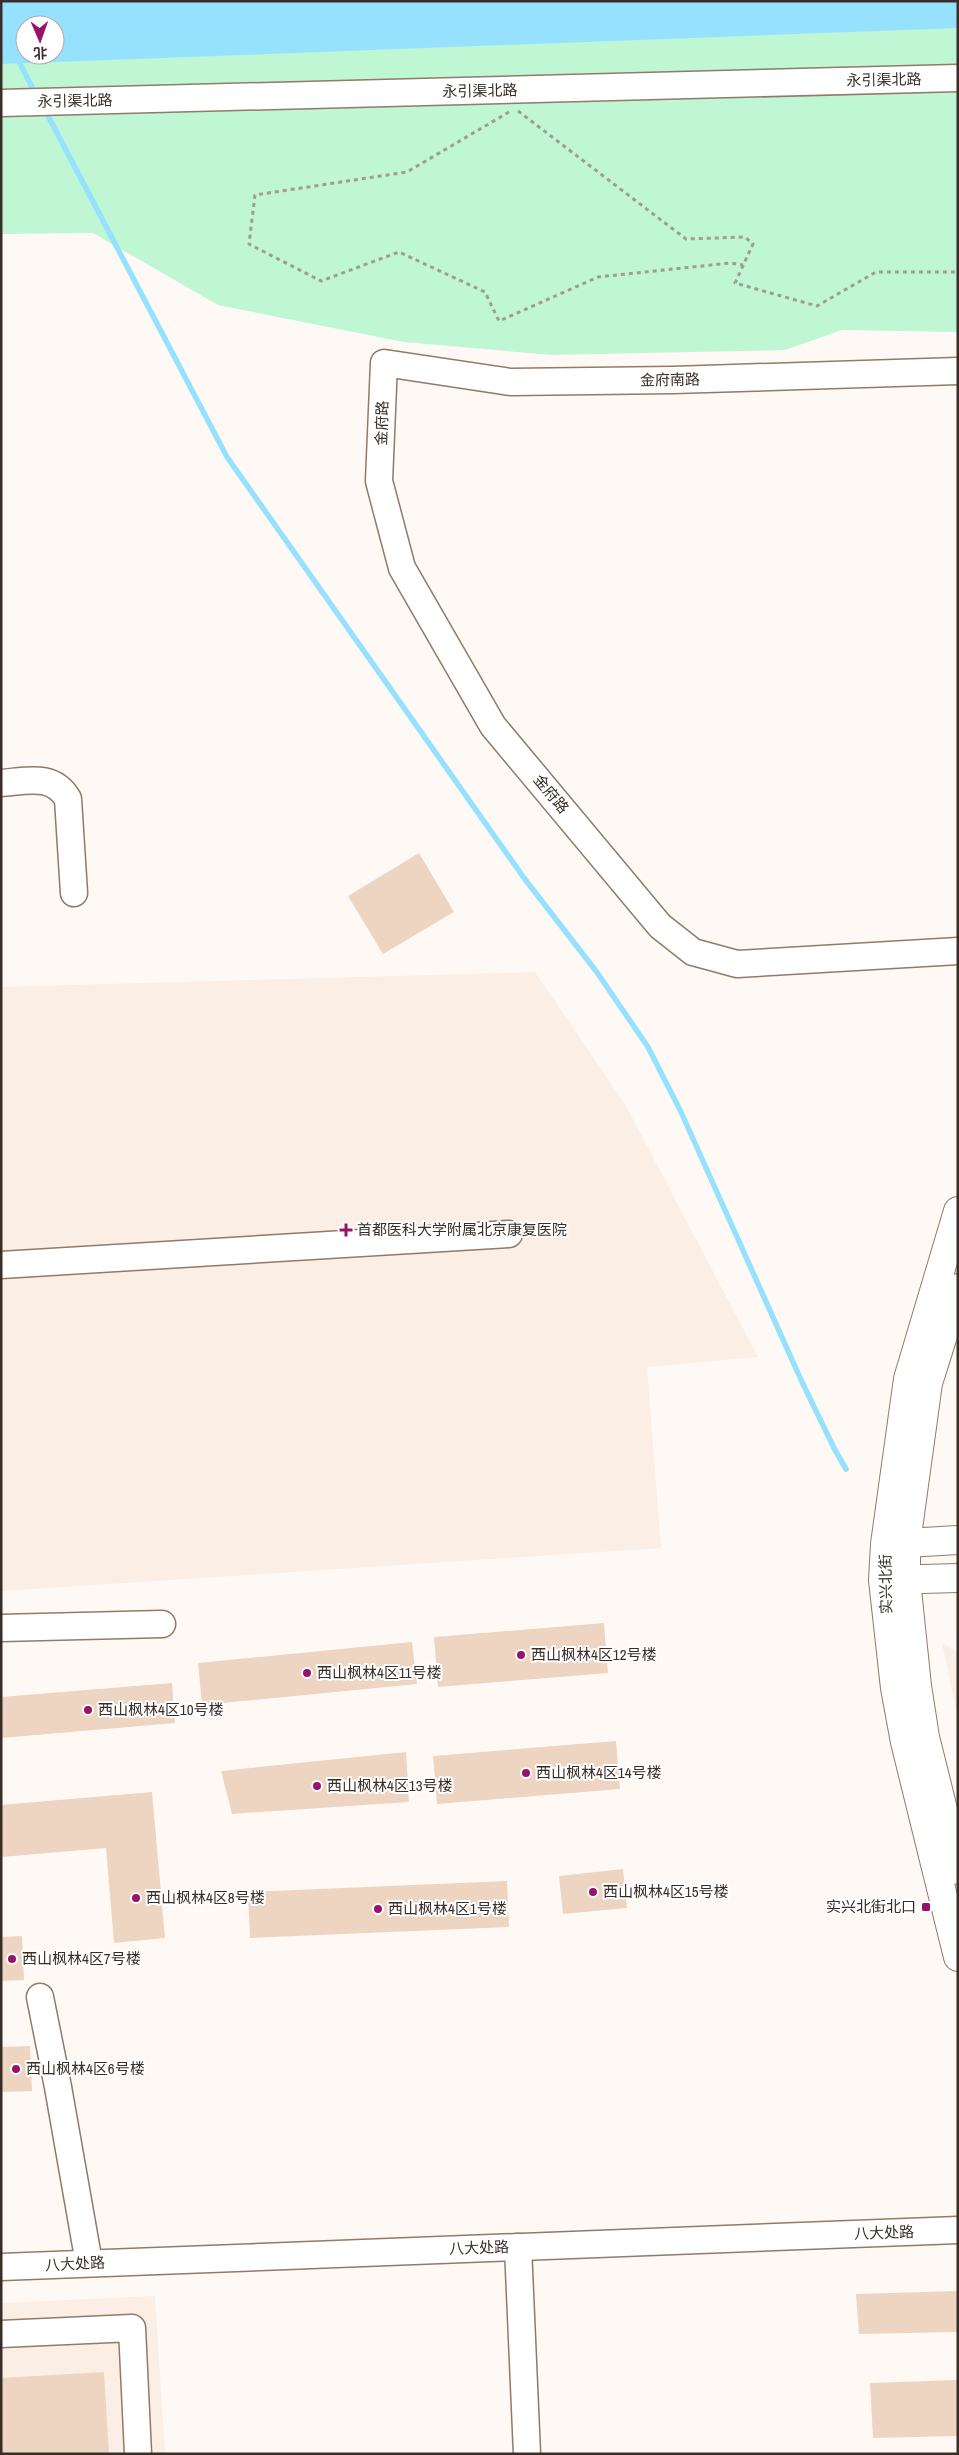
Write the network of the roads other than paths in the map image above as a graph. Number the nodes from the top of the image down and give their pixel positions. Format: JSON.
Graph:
{"nodes":[{"id":1,"x":958,"y":78,"type":"edge"},
{"id":2,"x":1,"y":103,"type":"edge"},
{"id":3,"x":384,"y":363,"type":"joint"},
{"id":4,"x":958,"y":371,"type":"edge"},
{"id":5,"x":1,"y":783,"type":"edge"},
{"id":6,"x":74,"y":893,"type":"dead end"},
{"id":7,"x":958,"y":951,"type":"edge"},
{"id":8,"x":958,"y":1211,"type":"edge"},
{"id":9,"x":510,"y":1234,"type":"dead end"},
{"id":10,"x":1,"y":1265,"type":"edge"},
{"id":11,"x":958,"y":1288,"type":"edge"},
{"id":12,"x":958,"y":1540,"type":"edge"},
{"id":13,"x":896,"y":1543,"type":"junction"},
{"id":14,"x":958,"y":1578,"type":"edge"},
{"id":15,"x":894,"y":1580,"type":"junction"},
{"id":16,"x":162,"y":1624,"type":"dead end"},
{"id":17,"x":1,"y":1628,"type":"edge"},
{"id":18,"x":958,"y":1870,"type":"edge"},
{"id":19,"x":958,"y":1958,"type":"edge"},
{"id":20,"x":40,"y":1997,"type":"dead end"},
{"id":21,"x":958,"y":2230,"type":"edge"},
{"id":22,"x":518,"y":2247,"type":"junction"},
{"id":23,"x":89,"y":2263,"type":"junction"},
{"id":24,"x":1,"y":2268,"type":"edge"},
{"id":25,"x":1,"y":2334,"type":"edge"},
{"id":26,"x":138,"y":2454,"type":"edge"},
{"id":27,"x":527,"y":2454,"type":"edge"}],
"edges":[{"from":1,"to":2,"type":"street","name":"永引渠北路"},
{"from":3,"to":4,"type":"street","name":"金府南路"},
{"from":3,"to":7,"type":"street","name":"金府路"},
{"from":5,"to":6,"type":"street"},
{"from":8,"to":13,"type":"main road","name":"实兴北街"},
{"from":9,"to":10,"type":"street"},
{"from":11,"to":13,"type":"main road","name":"实兴北街"},
{"from":12,"to":13,"type":"main road"},
{"from":13,"to":15,"type":"main road","name":"实兴北街"},
{"from":14,"to":15,"type":"main road"},
{"from":15,"to":18,"type":"main road","name":"实兴北街"},
{"from":15,"to":19,"type":"main road","name":"实兴北街"},
{"from":16,"to":17,"type":"street"},
{"from":20,"to":23,"type":"street"},
{"from":21,"to":22,"type":"street","name":"八大处路"},
{"from":22,"to":23,"type":"street","name":"八大处路"},
{"from":22,"to":27,"type":"street"},
{"from":23,"to":24,"type":"street","name":"八大处路"},
{"from":25,"to":26,"type":"street"}]}
